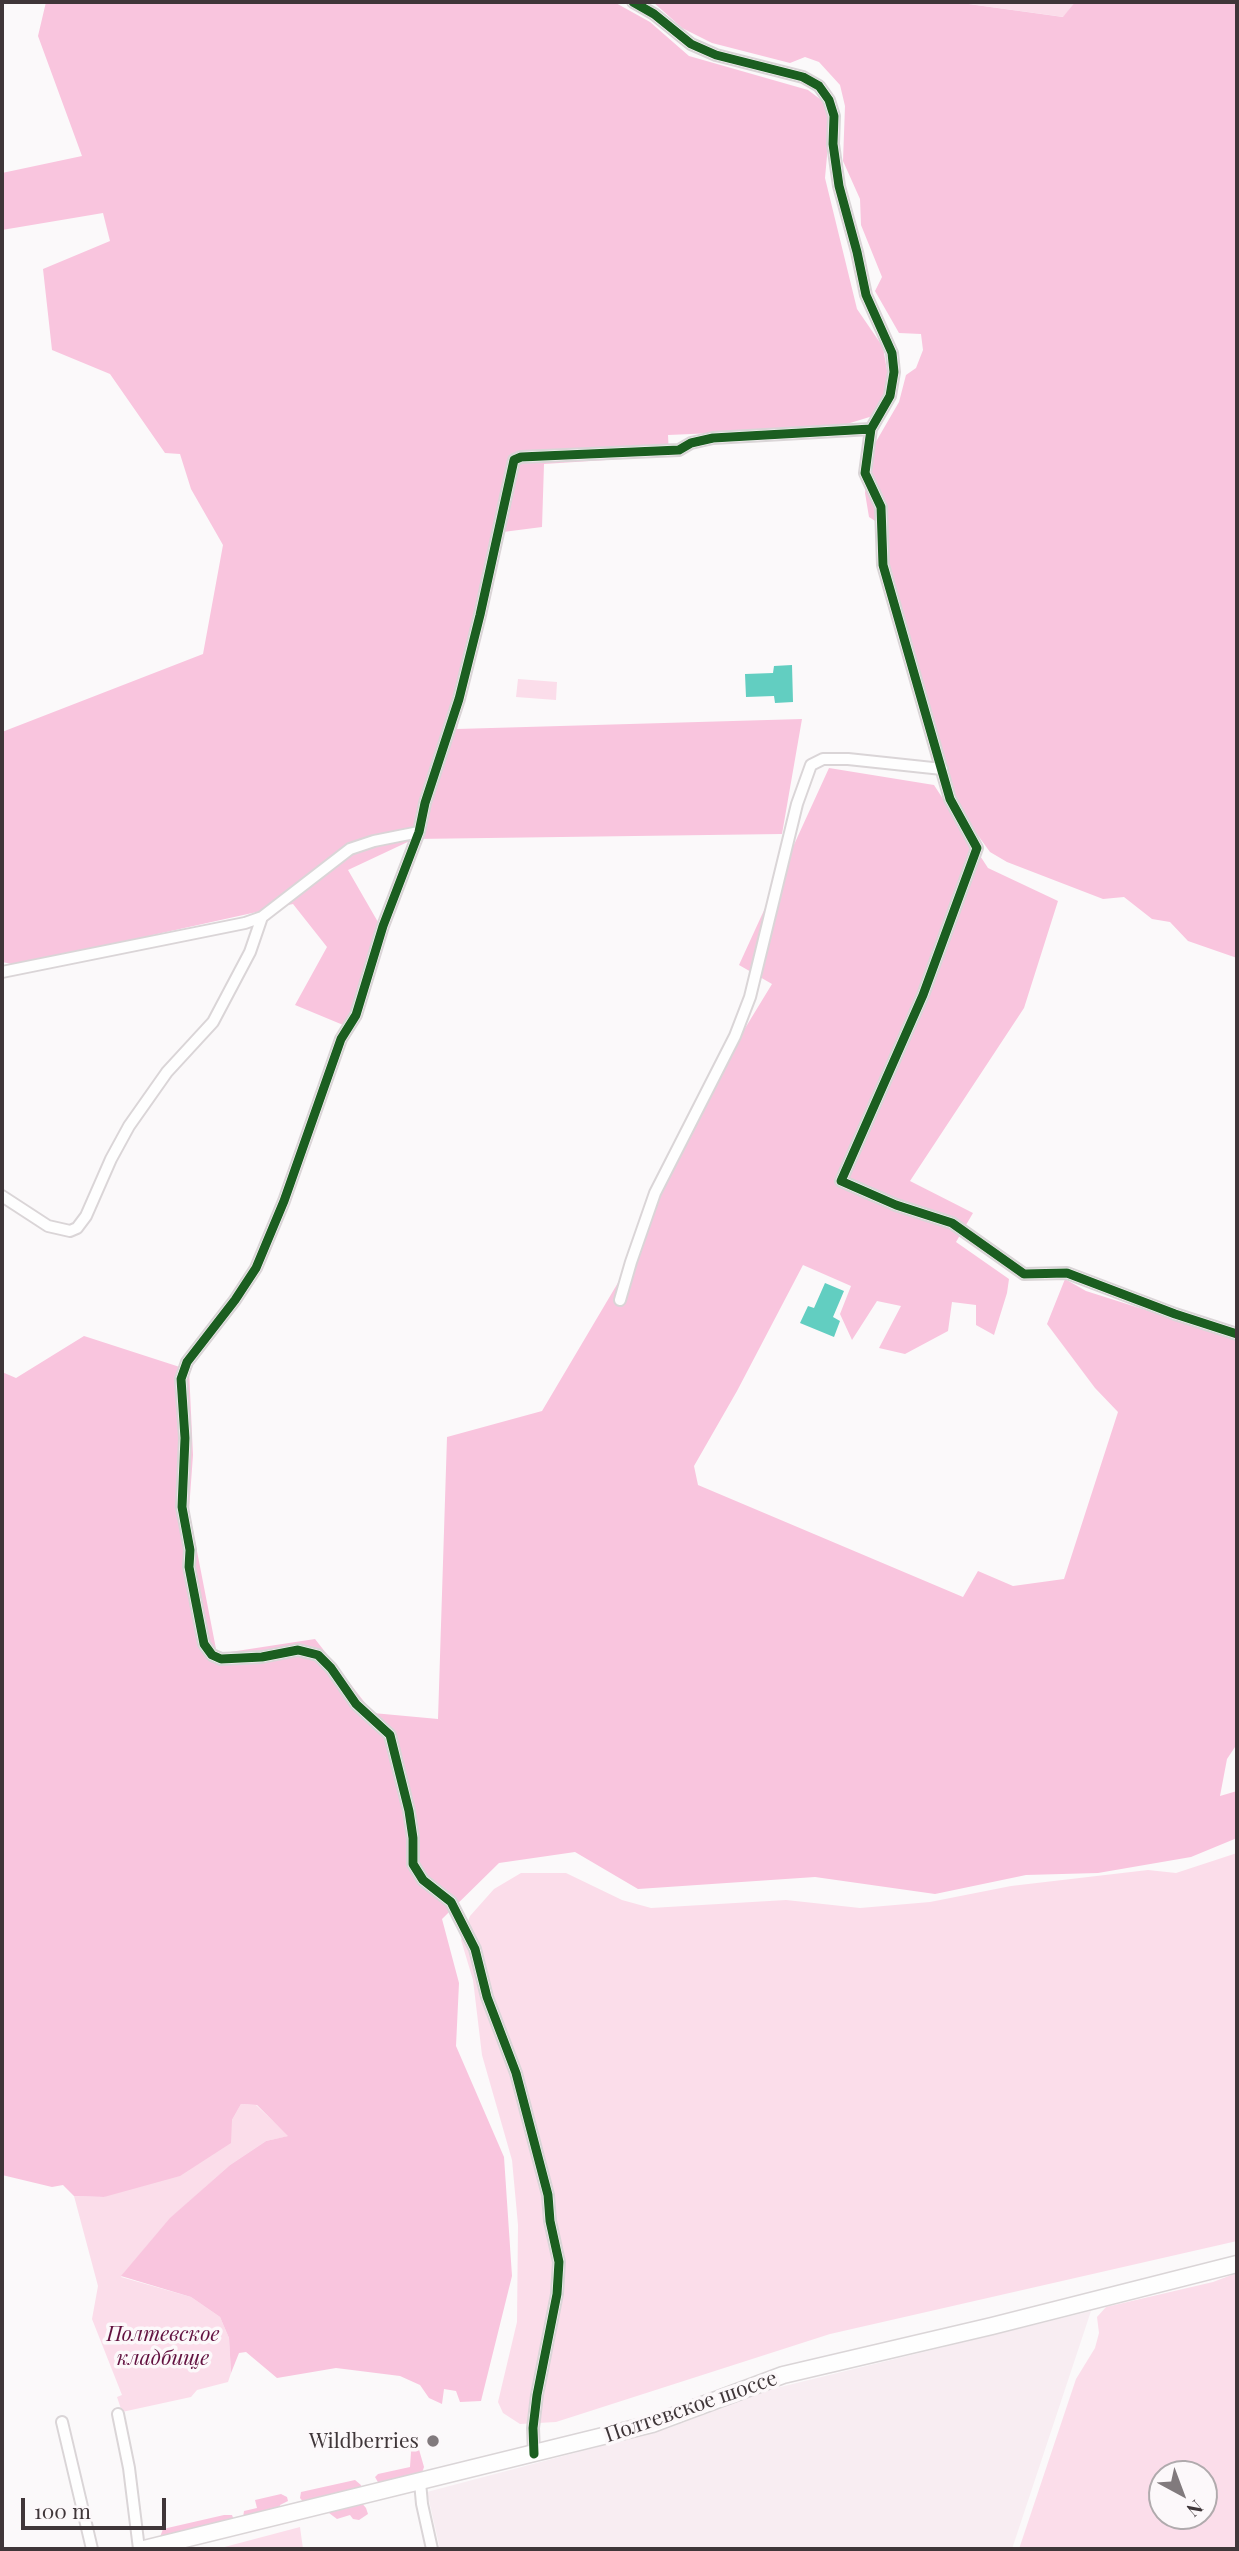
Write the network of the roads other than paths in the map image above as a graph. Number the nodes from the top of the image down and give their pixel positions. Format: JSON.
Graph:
{"nodes":[{"id":1,"x":633,"y":2,"type":"edge"},
{"id":2,"x":871,"y":429,"type":"junction"},
{"id":3,"x":942,"y":769,"type":"junction"},
{"id":4,"x":419,"y":832,"type":"junction"},
{"id":5,"x":262,"y":917,"type":"junction"},
{"id":6,"x":2,"y":972,"type":"edge"},
{"id":7,"x":2,"y":1196,"type":"edge"},
{"id":8,"x":620,"y":1300,"type":"dead end"},
{"id":9,"x":1237,"y":1334,"type":"edge"},
{"id":10,"x":1237,"y":2264,"type":"edge"},
{"id":11,"x":118,"y":2414,"type":"dead end"},
{"id":12,"x":62,"y":2421,"type":"dead end"},
{"id":13,"x":534,"y":2454,"type":"junction"},
{"id":14,"x":420,"y":2482,"type":"junction"},
{"id":15,"x":92,"y":2549,"type":"edge"},
{"id":16,"x":142,"y":2549,"type":"edge"},
{"id":17,"x":432,"y":2549,"type":"edge"}],
"edges":[{"from":1,"to":2,"type":"street"},
{"from":2,"to":3,"type":"street"},
{"from":2,"to":4,"type":"street"},
{"from":3,"to":8,"type":"street"},
{"from":3,"to":9,"type":"street"},
{"from":4,"to":5,"type":"street"},
{"from":4,"to":13,"type":"street"},
{"from":5,"to":6,"type":"street"},
{"from":5,"to":7,"type":"street"},
{"from":10,"to":13,"type":"street","name":"Полтевское шоссе"},
{"from":11,"to":16,"type":"street"},
{"from":12,"to":15,"type":"street"},
{"from":13,"to":14,"type":"street","name":"Полтевское шоссе"},
{"from":14,"to":16,"type":"street","name":"Полтевское шоссе"},
{"from":14,"to":17,"type":"street"}]}
